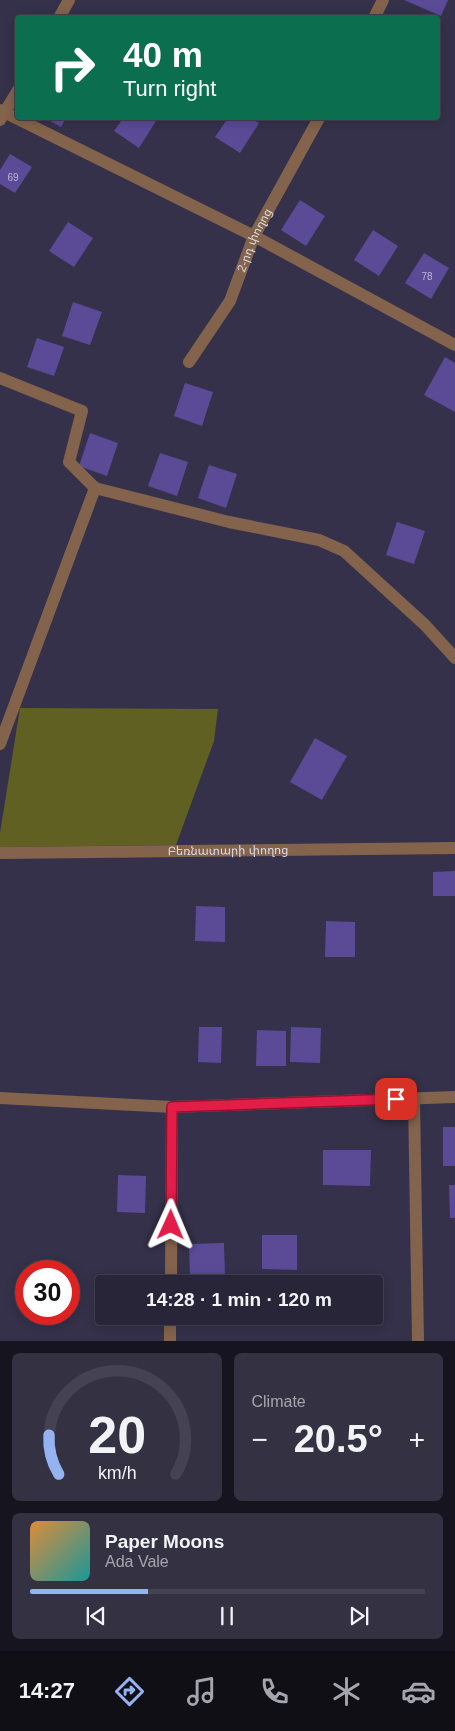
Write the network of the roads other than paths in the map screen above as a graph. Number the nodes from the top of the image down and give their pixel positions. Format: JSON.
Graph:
{"nodes":[{"id":1,"x":69,"y":0,"type":"edge"},
{"id":2,"x":384,"y":0,"type":"edge"},
{"id":3,"x":61,"y":15,"type":"edge"},
{"id":4,"x":376,"y":15,"type":"edge"},
{"id":5,"x":15,"y":95,"type":"edge"},
{"id":6,"x":2,"y":115,"type":"edge"},
{"id":7,"x":318,"y":120,"type":"edge"},
{"id":8,"x":254,"y":236,"type":"junction"},
{"id":9,"x":455,"y":346,"type":"edge"},
{"id":10,"x":190,"y":362,"type":"dead end"},
{"id":11,"x":0,"y":378,"type":"edge"},
{"id":12,"x":95,"y":488,"type":"junction"},
{"id":13,"x":455,"y":658,"type":"edge"},
{"id":14,"x":0,"y":744,"type":"edge"},
{"id":15,"x":455,"y":848,"type":"edge"},
{"id":16,"x":0,"y":853,"type":"edge"},
{"id":17,"x":455,"y":1097,"type":"edge"},
{"id":18,"x":0,"y":1098,"type":"edge"},
{"id":19,"x":414,"y":1099,"type":"junction"},
{"id":20,"x":172,"y":1107,"type":"junction"},
{"id":21,"x":170,"y":1275,"type":"edge"},
{"id":22,"x":170,"y":1325,"type":"edge"},
{"id":23,"x":170,"y":1341,"type":"edge"},
{"id":24,"x":418,"y":1341,"type":"edge"}],
"edges":[{"from":1,"to":3,"type":"street"},
{"from":2,"to":4,"type":"street"},
{"from":5,"to":6,"type":"street"},
{"from":6,"to":8,"type":"street"},
{"from":7,"to":8,"type":"street","name":"2-րդ փողոց"},
{"from":8,"to":9,"type":"street"},
{"from":8,"to":10,"type":"street","name":"2-րդ փողոց"},
{"from":11,"to":12,"type":"street"},
{"from":12,"to":13,"type":"street"},
{"from":12,"to":14,"type":"street"},
{"from":15,"to":16,"type":"street","name":"Բեռնատարի փողոց"},
{"from":17,"to":19,"type":"street"},
{"from":18,"to":20,"type":"street"},
{"from":19,"to":20,"type":"street"},
{"from":19,"to":24,"type":"street"},
{"from":20,"to":21,"type":"street"},
{"from":22,"to":23,"type":"street"}]}
